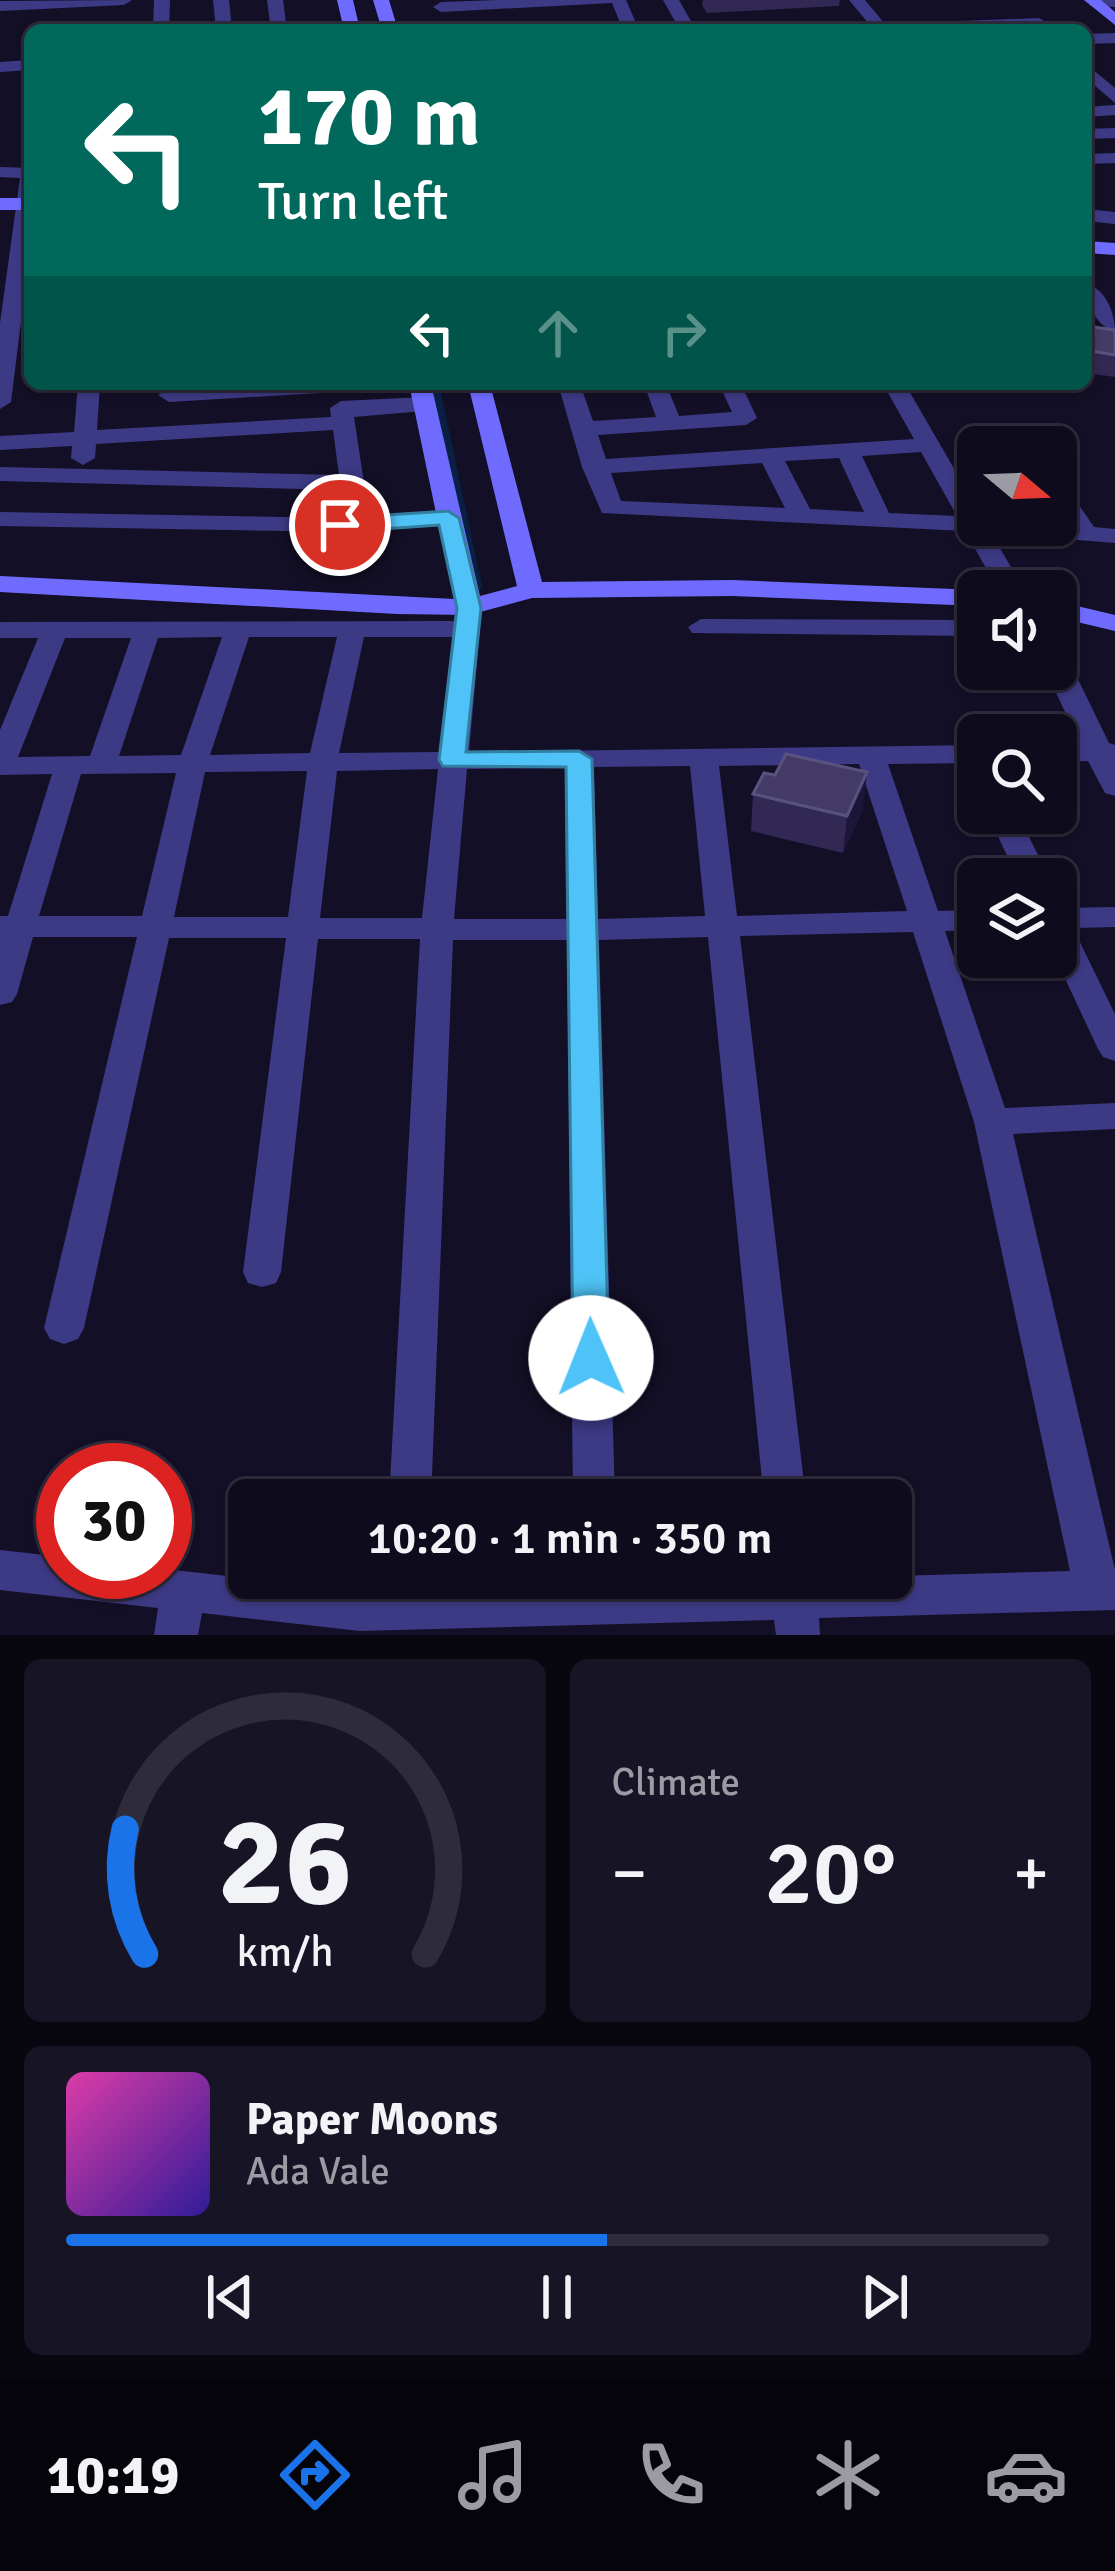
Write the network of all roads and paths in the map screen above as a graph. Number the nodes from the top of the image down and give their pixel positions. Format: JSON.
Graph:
{"nodes":[{"id":1,"x":124,"y":0,"type":"edge"},
{"id":2,"x":607,"y":0,"type":"edge"},
{"id":3,"x":857,"y":0,"type":"edge"},
{"id":4,"x":1016,"y":0,"type":"edge"},
{"id":5,"x":1094,"y":2,"type":"edge"},
{"id":6,"x":1115,"y":2,"type":"edge"},
{"id":7,"x":440,"y":3,"type":"edge"},
{"id":8,"x":0,"y":6,"type":"edge"},
{"id":9,"x":52,"y":7,"type":"edge"},
{"id":10,"x":103,"y":8,"type":"edge"},
{"id":11,"x":558,"y":9,"type":"edge"},
{"id":12,"x":1115,"y":20,"type":"edge"},
{"id":13,"x":922,"y":21,"type":"edge"},
{"id":14,"x":877,"y":24,"type":"edge"},
{"id":15,"x":1025,"y":24,"type":"edge"},
{"id":16,"x":1041,"y":24,"type":"edge"},
{"id":17,"x":17,"y":238,"type":"edge"},
{"id":18,"x":7,"y":290,"type":"edge"},
{"id":19,"x":1092,"y":293,"type":"edge"},
{"id":20,"x":20,"y":324,"type":"edge"},
{"id":21,"x":1115,"y":326,"type":"edge"},
{"id":22,"x":3,"y":357,"type":"edge"},
{"id":23,"x":1,"y":389,"type":"edge"},
{"id":24,"x":89,"y":390,"type":"edge"},
{"id":25,"x":169,"y":390,"type":"edge"},
{"id":26,"x":339,"y":390,"type":"edge"},
{"id":27,"x":481,"y":390,"type":"edge"},
{"id":28,"x":570,"y":390,"type":"edge"},
{"id":29,"x":657,"y":390,"type":"edge"},
{"id":30,"x":733,"y":390,"type":"edge"},
{"id":31,"x":897,"y":390,"type":"edge"},
{"id":32,"x":422,"y":394,"type":"edge"},
{"id":33,"x":342,"y":417,"type":"junction"},
{"id":34,"x":715,"y":420,"type":"junction"},
{"id":35,"x":670,"y":423,"type":"junction"},
{"id":36,"x":583,"y":429,"type":"junction"},
{"id":37,"x":168,"y":433,"type":"junction"},
{"id":38,"x":85,"y":438,"type":"junction"},
{"id":39,"x":0,"y":443,"type":"edge"},
{"id":40,"x":929,"y":445,"type":"junction"},
{"id":41,"x":848,"y":450,"type":"junction"},
{"id":42,"x":770,"y":455,"type":"junction"},
{"id":43,"x":732,"y":458,"type":"junction"},
{"id":44,"x":684,"y":461,"type":"junction"},
{"id":45,"x":594,"y":467,"type":"junction"},
{"id":46,"x":0,"y":474,"type":"edge"},
{"id":47,"x":82,"y":476,"type":"junction"},
{"id":48,"x":167,"y":478,"type":"junction"},
{"id":49,"x":352,"y":483,"type":"junction"},
{"id":50,"x":957,"y":488,"type":"edge"},
{"id":51,"x":706,"y":511,"type":"junction"},
{"id":52,"x":801,"y":515,"type":"junction"},
{"id":53,"x":879,"y":517,"type":"junction"},
{"id":54,"x":448,"y":518,"type":"junction"},
{"id":55,"x":0,"y":519,"type":"edge"},
{"id":56,"x":1077,"y":520,"type":"edge"},
{"id":57,"x":957,"y":522,"type":"edge"},
{"id":58,"x":340,"y":525,"type":"junction"},
{"id":59,"x":1077,"y":532,"type":"edge"},
{"id":60,"x":1086,"y":533,"type":"junction"},
{"id":61,"x":1115,"y":536,"type":"edge"},
{"id":62,"x":0,"y":584,"type":"edge"},
{"id":63,"x":531,"y":590,"type":"junction"},
{"id":64,"x":957,"y":597,"type":"edge"},
{"id":65,"x":1077,"y":614,"type":"edge"},
{"id":66,"x":466,"y":618,"type":"junction"},
{"id":67,"x":1115,"y":623,"type":"edge"},
{"id":68,"x":701,"y":627,"type":"dead end"},
{"id":69,"x":957,"y":628,"type":"edge"},
{"id":70,"x":238,"y":629,"type":"junction"},
{"id":71,"x":352,"y":629,"type":"junction"},
{"id":72,"x":0,"y":630,"type":"edge"},
{"id":73,"x":55,"y":630,"type":"junction"},
{"id":74,"x":148,"y":630,"type":"junction"},
{"id":75,"x":1071,"y":690,"type":"edge"},
{"id":76,"x":1105,"y":752,"type":"edge"},
{"id":77,"x":871,"y":755,"type":"junction"},
{"id":78,"x":704,"y":757,"type":"junction"},
{"id":79,"x":957,"y":757,"type":"edge"},
{"id":80,"x":579,"y":759,"type":"junction"},
{"id":81,"x":452,"y":760,"type":"junction"},
{"id":82,"x":323,"y":762,"type":"junction"},
{"id":83,"x":194,"y":763,"type":"junction"},
{"id":84,"x":102,"y":764,"type":"junction"},
{"id":85,"x":69,"y":765,"type":"junction"},
{"id":86,"x":0,"y":766,"type":"edge"},
{"id":87,"x":1115,"y":787,"type":"edge"},
{"id":88,"x":1115,"y":917,"type":"edge"},
{"id":89,"x":957,"y":920,"type":"edge"},
{"id":90,"x":1077,"y":920,"type":"edge"},
{"id":91,"x":926,"y":921,"type":"junction"},
{"id":92,"x":722,"y":926,"type":"junction"},
{"id":93,"x":10,"y":927,"type":"edge"},
{"id":94,"x":155,"y":928,"type":"junction"},
{"id":95,"x":303,"y":929,"type":"junction"},
{"id":96,"x":437,"y":929,"type":"junction"},
{"id":97,"x":583,"y":929,"type":"junction"},
{"id":98,"x":1077,"y":967,"type":"edge"},
{"id":99,"x":0,"y":994,"type":"edge"},
{"id":100,"x":1115,"y":1049,"type":"edge"},
{"id":101,"x":1115,"y":1116,"type":"edge"},
{"id":102,"x":992,"y":1122,"type":"junction"},
{"id":103,"x":262,"y":1272,"type":"dead end"},
{"id":104,"x":64,"y":1328,"type":"dead end"},
{"id":105,"x":411,"y":1479,"type":"edge"},
{"id":106,"x":594,"y":1479,"type":"edge"},
{"id":107,"x":782,"y":1479,"type":"edge"},
{"id":108,"x":0,"y":1570,"type":"edge"},
{"id":109,"x":1105,"y":1590,"type":"edge"},
{"id":110,"x":397,"y":1599,"type":"edge"},
{"id":111,"x":734,"y":1599,"type":"edge"},
{"id":112,"x":795,"y":1603,"type":"edge"},
{"id":113,"x":180,"y":1614,"type":"edge"},
{"id":114,"x":358,"y":1623,"type":"edge"}],
"edges":[{"from":1,"to":10,"type":"street"},
{"from":2,"to":11,"type":"street"},
{"from":3,"to":14,"type":"street"},
{"from":4,"to":16,"type":"street"},
{"from":5,"to":6,"type":"street"},
{"from":5,"to":12,"type":"street"},
{"from":7,"to":11,"type":"street"},
{"from":8,"to":9,"type":"street"},
{"from":9,"to":10,"type":"street"},
{"from":13,"to":15,"type":"street"},
{"from":17,"to":18,"type":"street"},
{"from":18,"to":20,"type":"street"},
{"from":19,"to":21,"type":"street"},
{"from":20,"to":22,"type":"street"},
{"from":22,"to":23,"type":"street"},
{"from":24,"to":38,"type":"street"},
{"from":25,"to":37,"type":"street"},
{"from":26,"to":33,"type":"street"},
{"from":27,"to":63,"type":"street"},
{"from":28,"to":36,"type":"street"},
{"from":29,"to":35,"type":"street"},
{"from":30,"to":34,"type":"street"},
{"from":31,"to":40,"type":"street"},
{"from":32,"to":33,"type":"street"},
{"from":32,"to":54,"type":"street"},
{"from":33,"to":37,"type":"street"},
{"from":33,"to":49,"type":"street"},
{"from":34,"to":35,"type":"street"},
{"from":34,"to":43,"type":"street"},
{"from":35,"to":36,"type":"street"},
{"from":36,"to":45,"type":"street"},
{"from":37,"to":38,"type":"street"},
{"from":37,"to":48,"type":"street"},
{"from":38,"to":39,"type":"street"},
{"from":38,"to":47,"type":"street"},
{"from":40,"to":41,"type":"street"},
{"from":40,"to":50,"type":"street"},
{"from":41,"to":42,"type":"street"},
{"from":41,"to":53,"type":"street"},
{"from":42,"to":43,"type":"street"},
{"from":42,"to":52,"type":"street"},
{"from":43,"to":44,"type":"street"},
{"from":44,"to":45,"type":"street"},
{"from":44,"to":51,"type":"street"},
{"from":45,"to":51,"type":"street"},
{"from":46,"to":47,"type":"street"},
{"from":47,"to":48,"type":"street"},
{"from":48,"to":49,"type":"street"},
{"from":49,"to":58,"type":"street"},
{"from":51,"to":52,"type":"street"},
{"from":52,"to":53,"type":"street"},
{"from":53,"to":57,"type":"street"},
{"from":54,"to":58,"type":"street"},
{"from":54,"to":66,"type":"street"},
{"from":55,"to":58,"type":"street"},
{"from":56,"to":60,"type":"street"},
{"from":59,"to":60,"type":"street"},
{"from":60,"to":61,"type":"street"},
{"from":62,"to":66,"type":"street"},
{"from":63,"to":64,"type":"street"},
{"from":63,"to":66,"type":"street"},
{"from":65,"to":67,"type":"street"},
{"from":66,"to":71,"type":"street"},
{"from":66,"to":81,"type":"street"},
{"from":68,"to":69,"type":"street"},
{"from":70,"to":71,"type":"street"},
{"from":70,"to":74,"type":"street"},
{"from":70,"to":83,"type":"street"},
{"from":71,"to":82,"type":"street"},
{"from":72,"to":73,"type":"street"},
{"from":73,"to":74,"type":"street"},
{"from":73,"to":86,"type":"street"},
{"from":74,"to":84,"type":"street"},
{"from":75,"to":76,"type":"street"},
{"from":76,"to":87,"type":"street"},
{"from":77,"to":78,"type":"street"},
{"from":77,"to":79,"type":"street"},
{"from":77,"to":91,"type":"street"},
{"from":78,"to":80,"type":"street"},
{"from":78,"to":92,"type":"street"},
{"from":80,"to":81,"type":"street"},
{"from":80,"to":97,"type":"street"},
{"from":81,"to":82,"type":"street"},
{"from":81,"to":96,"type":"street"},
{"from":82,"to":83,"type":"street"},
{"from":82,"to":95,"type":"street"},
{"from":83,"to":84,"type":"street"},
{"from":83,"to":94,"type":"street"},
{"from":84,"to":85,"type":"street"},
{"from":85,"to":86,"type":"street"},
{"from":85,"to":93,"type":"street"},
{"from":88,"to":90,"type":"street"},
{"from":89,"to":91,"type":"street"},
{"from":91,"to":92,"type":"street"},
{"from":91,"to":102,"type":"street"},
{"from":92,"to":97,"type":"street"},
{"from":92,"to":107,"type":"street"},
{"from":93,"to":94,"type":"street"},
{"from":93,"to":99,"type":"street"},
{"from":94,"to":95,"type":"street"},
{"from":94,"to":104,"type":"street"},
{"from":95,"to":96,"type":"street"},
{"from":95,"to":103,"type":"street"},
{"from":96,"to":97,"type":"street"},
{"from":96,"to":105,"type":"street"},
{"from":97,"to":106,"type":"street"},
{"from":98,"to":100,"type":"street"},
{"from":101,"to":102,"type":"street"},
{"from":102,"to":109,"type":"street"},
{"from":108,"to":113,"type":"street"},
{"from":109,"to":112,"type":"street"},
{"from":110,"to":114,"type":"street"},
{"from":111,"to":112,"type":"street"},
{"from":113,"to":114,"type":"street"}]}
